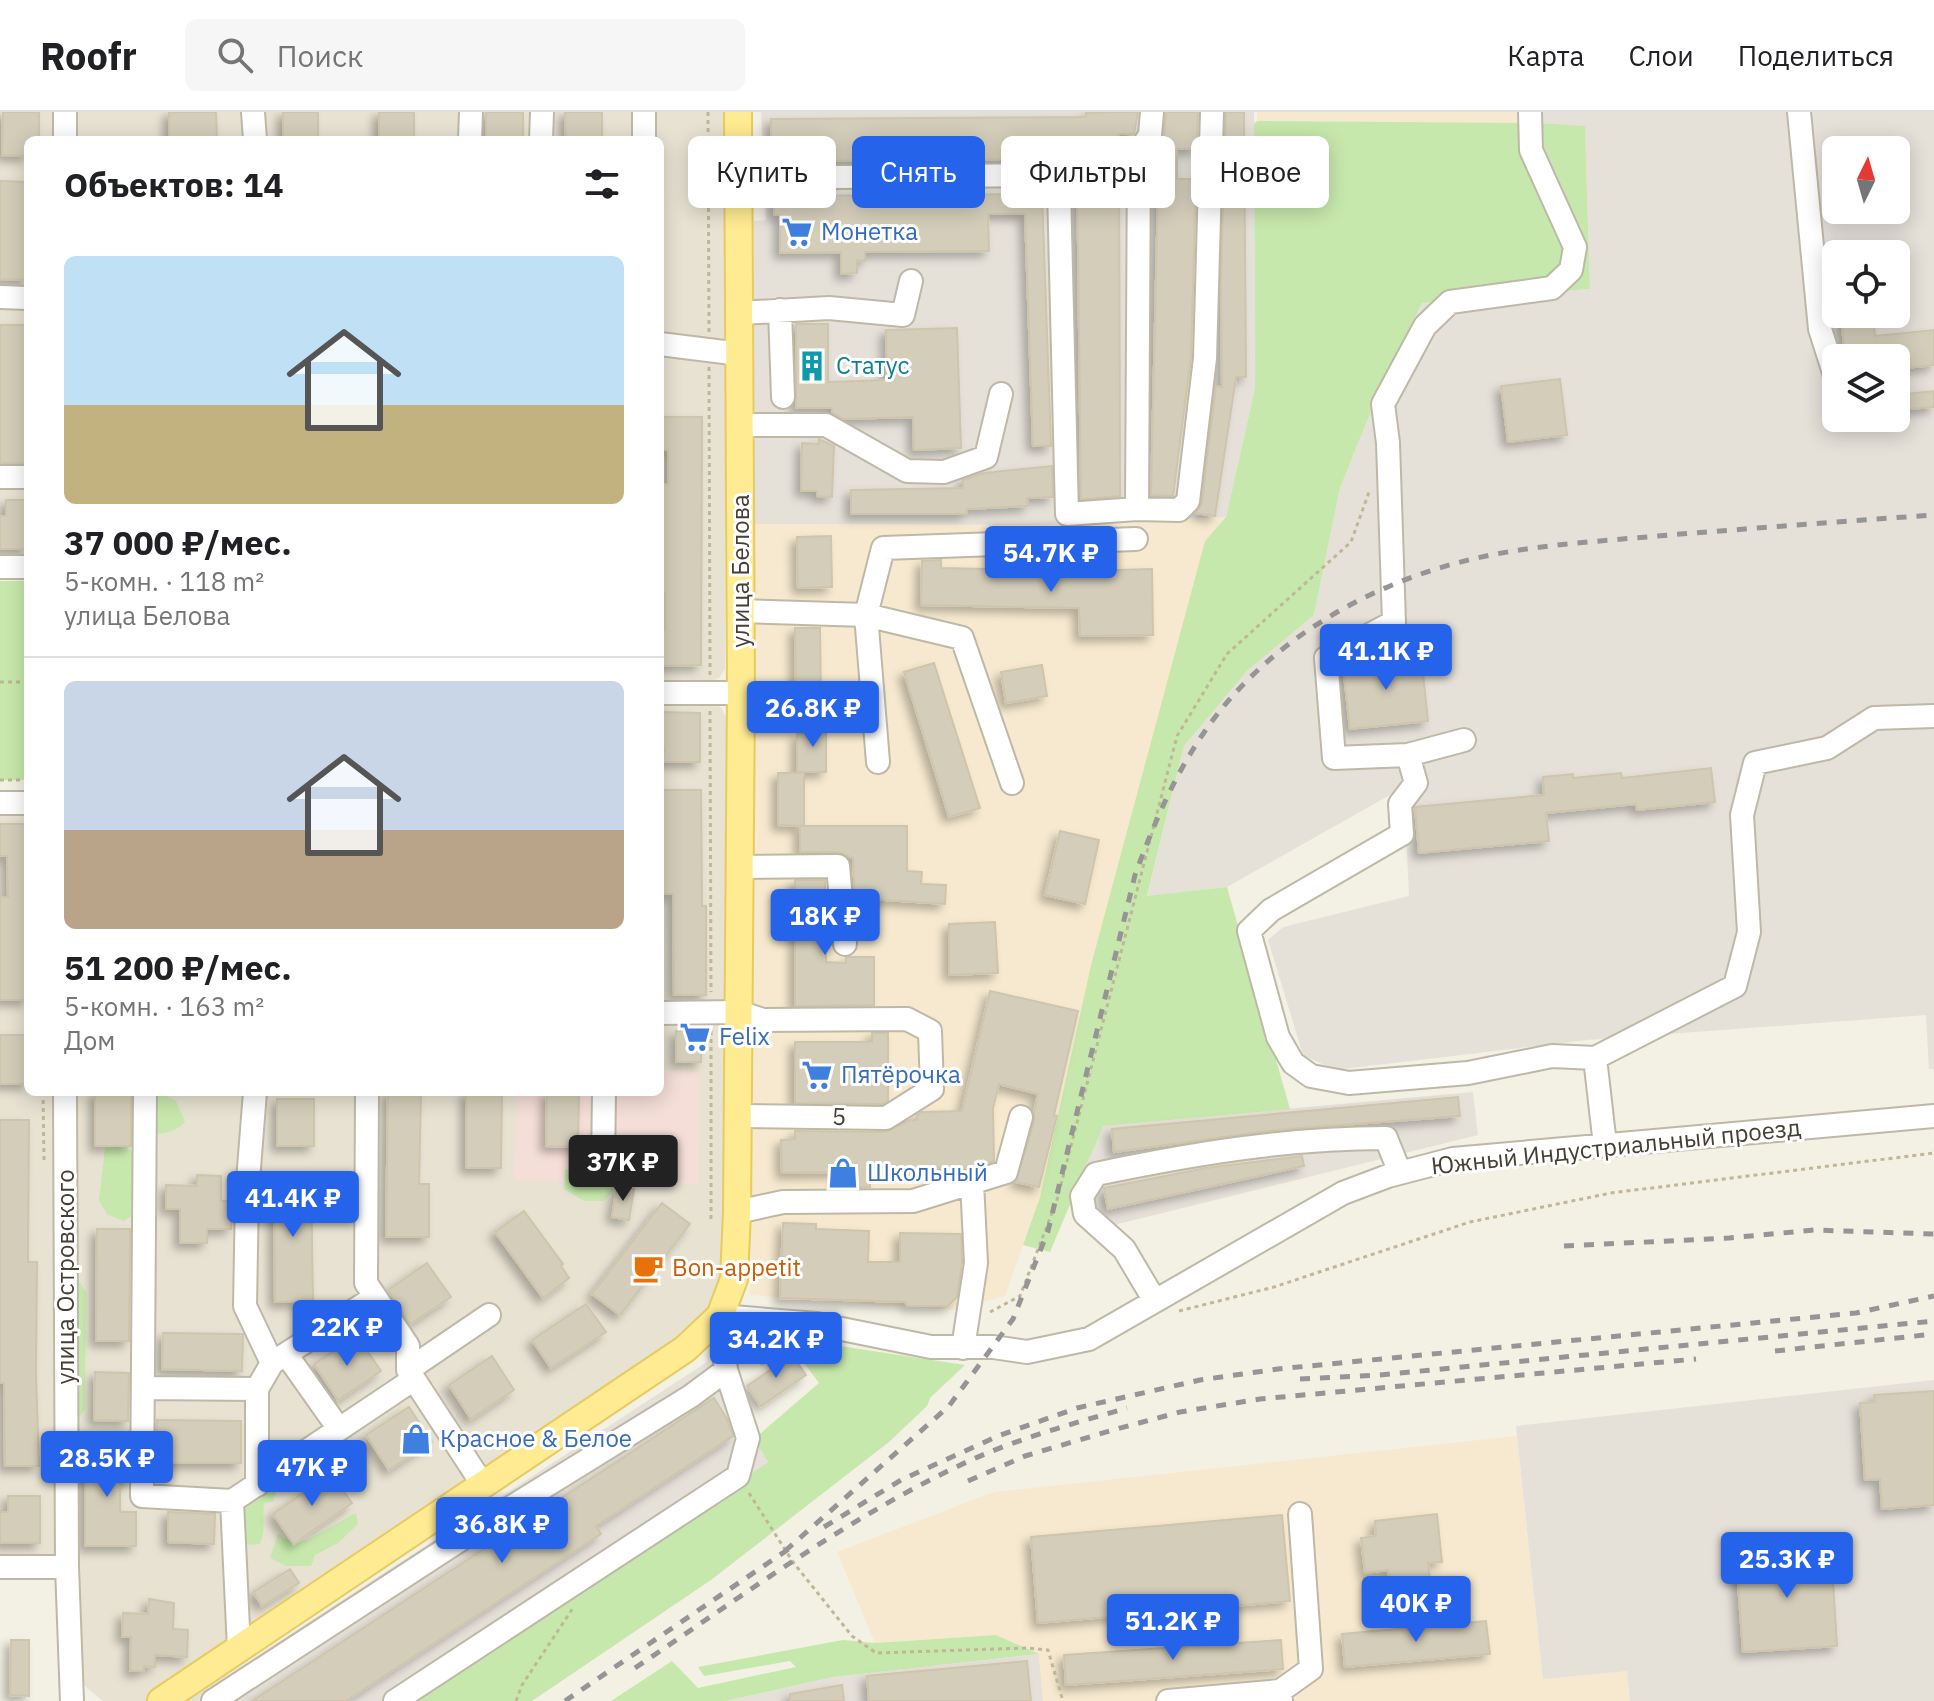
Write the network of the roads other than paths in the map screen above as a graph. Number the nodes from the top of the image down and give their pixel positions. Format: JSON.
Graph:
{"nodes":[{"id":1,"x":65,"y":112,"type":"edge"},
{"id":2,"x":253,"y":112,"type":"edge"},
{"id":3,"x":471,"y":112,"type":"edge"},
{"id":4,"x":542,"y":112,"type":"edge"},
{"id":5,"x":644,"y":112,"type":"edge"},
{"id":6,"x":738,"y":112,"type":"edge"},
{"id":7,"x":1152,"y":112,"type":"edge"},
{"id":8,"x":1212,"y":112,"type":"edge"},
{"id":9,"x":1530,"y":112,"type":"edge"},
{"id":10,"x":1799,"y":112,"type":"edge"},
{"id":11,"x":65,"y":136,"type":"edge"},
{"id":12,"x":255,"y":136,"type":"edge"},
{"id":13,"x":470,"y":136,"type":"edge"},
{"id":14,"x":541,"y":136,"type":"edge"},
{"id":15,"x":644,"y":136,"type":"edge"},
{"id":16,"x":738,"y":136,"type":"edge"},
{"id":17,"x":836,"y":177,"type":"edge"},
{"id":18,"x":739,"y":208,"type":"edge"},
{"id":19,"x":911,"y":281,"type":"dead end"},
{"id":20,"x":0,"y":297,"type":"edge"},
{"id":21,"x":24,"y":298,"type":"edge"},
{"id":22,"x":780,"y":310,"type":"junction"},
{"id":23,"x":739,"y":313,"type":"junction"},
{"id":24,"x":664,"y":344,"type":"edge"},
{"id":25,"x":1825,"y":344,"type":"edge"},
{"id":26,"x":740,"y":354,"type":"junction"},
{"id":27,"x":1001,"y":394,"type":"dead end"},
{"id":28,"x":783,"y":397,"type":"dead end"},
{"id":29,"x":740,"y":425,"type":"junction"},
{"id":30,"x":0,"y":477,"type":"edge"},
{"id":31,"x":24,"y":477,"type":"edge"},
{"id":32,"x":1137,"y":509,"type":"junction"},
{"id":33,"x":1136,"y":539,"type":"dead end"},
{"id":34,"x":0,"y":567,"type":"edge"},
{"id":35,"x":24,"y":567,"type":"edge"},
{"id":36,"x":741,"y":611,"type":"junction"},
{"id":37,"x":866,"y":615,"type":"junction"},
{"id":38,"x":664,"y":693,"type":"edge"},
{"id":39,"x":741,"y":693,"type":"junction"},
{"id":40,"x":1934,"y":716,"type":"edge"},
{"id":41,"x":1464,"y":740,"type":"dead end"},
{"id":42,"x":1408,"y":755,"type":"junction"},
{"id":43,"x":878,"y":762,"type":"dead end"},
{"id":44,"x":1012,"y":783,"type":"dead end"},
{"id":45,"x":0,"y":803,"type":"edge"},
{"id":46,"x":24,"y":803,"type":"edge"},
{"id":47,"x":740,"y":867,"type":"junction"},
{"id":48,"x":845,"y":944,"type":"dead end"},
{"id":49,"x":739,"y":1012,"type":"junction"},
{"id":50,"x":664,"y":1013,"type":"edge"},
{"id":51,"x":1595,"y":1058,"type":"junction"},
{"id":52,"x":65,"y":1096,"type":"edge"},
{"id":53,"x":145,"y":1096,"type":"edge"},
{"id":54,"x":255,"y":1096,"type":"edge"},
{"id":55,"x":367,"y":1096,"type":"edge"},
{"id":56,"x":604,"y":1096,"type":"edge"},
{"id":57,"x":738,"y":1116,"type":"junction"},
{"id":58,"x":1934,"y":1116,"type":"edge"},
{"id":59,"x":1021,"y":1117,"type":"dead end"},
{"id":60,"x":1605,"y":1145,"type":"junction"},
{"id":61,"x":603,"y":1165,"type":"dead end"},
{"id":62,"x":1400,"y":1173,"type":"junction"},
{"id":63,"x":972,"y":1182,"type":"junction"},
{"id":64,"x":737,"y":1212,"type":"junction"},
{"id":65,"x":375,"y":1297,"type":"junction"},
{"id":66,"x":1155,"y":1301,"type":"junction"},
{"id":67,"x":489,"y":1315,"type":"dead end"},
{"id":68,"x":720,"y":1316,"type":"junction"},
{"id":69,"x":963,"y":1348,"type":"junction"},
{"id":70,"x":279,"y":1359,"type":"junction"},
{"id":71,"x":726,"y":1370,"type":"junction"},
{"id":72,"x":411,"y":1374,"type":"junction"},
{"id":73,"x":143,"y":1388,"type":"junction"},
{"id":74,"x":257,"y":1389,"type":"junction"},
{"id":75,"x":339,"y":1429,"type":"junction"},
{"id":76,"x":257,"y":1485,"type":"junction"},
{"id":77,"x":483,"y":1485,"type":"junction"},
{"id":78,"x":232,"y":1501,"type":"junction"},
{"id":79,"x":1300,"y":1514,"type":"dead end"},
{"id":80,"x":0,"y":1567,"type":"edge"},
{"id":81,"x":67,"y":1567,"type":"junction"},
{"id":82,"x":239,"y":1649,"type":"junction"},
{"id":83,"x":1281,"y":1696,"type":"edge"},
{"id":84,"x":72,"y":1701,"type":"edge"},
{"id":85,"x":161,"y":1701,"type":"edge"},
{"id":86,"x":213,"y":1701,"type":"edge"},
{"id":87,"x":395,"y":1701,"type":"edge"},
{"id":88,"x":1168,"y":1701,"type":"edge"}],
"edges":[{"from":1,"to":11,"type":"street"},
{"from":2,"to":12,"type":"street"},
{"from":3,"to":13,"type":"street"},
{"from":4,"to":14,"type":"street"},
{"from":5,"to":15,"type":"street"},
{"from":6,"to":16,"type":"main road","name":"улица Белова"},
{"from":7,"to":32,"type":"street"},
{"from":8,"to":32,"type":"street"},
{"from":9,"to":42,"type":"street"},
{"from":10,"to":25,"type":"street"},
{"from":17,"to":32,"type":"street"},
{"from":18,"to":23,"type":"main road","name":"улица Белова"},
{"from":19,"to":22,"type":"street"},
{"from":20,"to":21,"type":"street"},
{"from":22,"to":23,"type":"street"},
{"from":22,"to":28,"type":"street"},
{"from":23,"to":26,"type":"main road","name":"улица Белова"},
{"from":24,"to":26,"type":"street"},
{"from":26,"to":29,"type":"main road","name":"улица Белова"},
{"from":27,"to":29,"type":"street"},
{"from":29,"to":36,"type":"main road","name":"улица Белова"},
{"from":30,"to":31,"type":"street"},
{"from":33,"to":37,"type":"street"},
{"from":34,"to":35,"type":"street"},
{"from":36,"to":37,"type":"street"},
{"from":36,"to":39,"type":"main road","name":"улица Белова"},
{"from":37,"to":43,"type":"street"},
{"from":37,"to":44,"type":"street"},
{"from":38,"to":39,"type":"street"},
{"from":39,"to":47,"type":"main road","name":"улица Белова"},
{"from":40,"to":51,"type":"street"},
{"from":41,"to":42,"type":"street"},
{"from":42,"to":51,"type":"street"},
{"from":45,"to":46,"type":"street"},
{"from":47,"to":48,"type":"street"},
{"from":47,"to":49,"type":"main road","name":"улица Белова"},
{"from":49,"to":50,"type":"street"},
{"from":49,"to":57,"type":"main road","name":"улица Белова"},
{"from":49,"to":57,"type":"street","name":"5"},
{"from":51,"to":60,"type":"street"},
{"from":52,"to":81,"type":"street","name":"улица Островского"},
{"from":53,"to":73,"type":"street"},
{"from":54,"to":70,"type":"street"},
{"from":55,"to":65,"type":"street"},
{"from":56,"to":61,"type":"street"},
{"from":57,"to":64,"type":"main road","name":"улица Белова"},
{"from":58,"to":60,"type":"street","name":"Южный Индустриальный проезд"},
{"from":59,"to":63,"type":"street"},
{"from":60,"to":62,"type":"street","name":"Южный Индустриальный проезд"},
{"from":62,"to":66,"type":"street","name":"Южный Индустриальный проезд"},
{"from":62,"to":66,"type":"street"},
{"from":63,"to":64,"type":"street"},
{"from":63,"to":69,"type":"street"},
{"from":64,"to":68,"type":"main road","name":"улица Белова"},
{"from":65,"to":70,"type":"street"},
{"from":65,"to":72,"type":"street"},
{"from":66,"to":69,"type":"street","name":"Южный Индустриальный проезд"},
{"from":67,"to":72,"type":"street"},
{"from":68,"to":69,"type":"street","name":"Южный Индустриальный проезд"},
{"from":68,"to":71,"type":"street"},
{"from":68,"to":77,"type":"main road"},
{"from":70,"to":74,"type":"street"},
{"from":70,"to":75,"type":"street"},
{"from":71,"to":86,"type":"street"},
{"from":71,"to":87,"type":"street"},
{"from":72,"to":75,"type":"street"},
{"from":72,"to":77,"type":"street"},
{"from":73,"to":74,"type":"street"},
{"from":73,"to":78,"type":"street"},
{"from":74,"to":76,"type":"street"},
{"from":75,"to":76,"type":"street"},
{"from":76,"to":78,"type":"street"},
{"from":77,"to":82,"type":"main road"},
{"from":78,"to":82,"type":"street"},
{"from":79,"to":83,"type":"street"},
{"from":80,"to":81,"type":"street"},
{"from":81,"to":84,"type":"street","name":"улица Островского"},
{"from":82,"to":85,"type":"main road"},
{"from":83,"to":88,"type":"street"}]}
